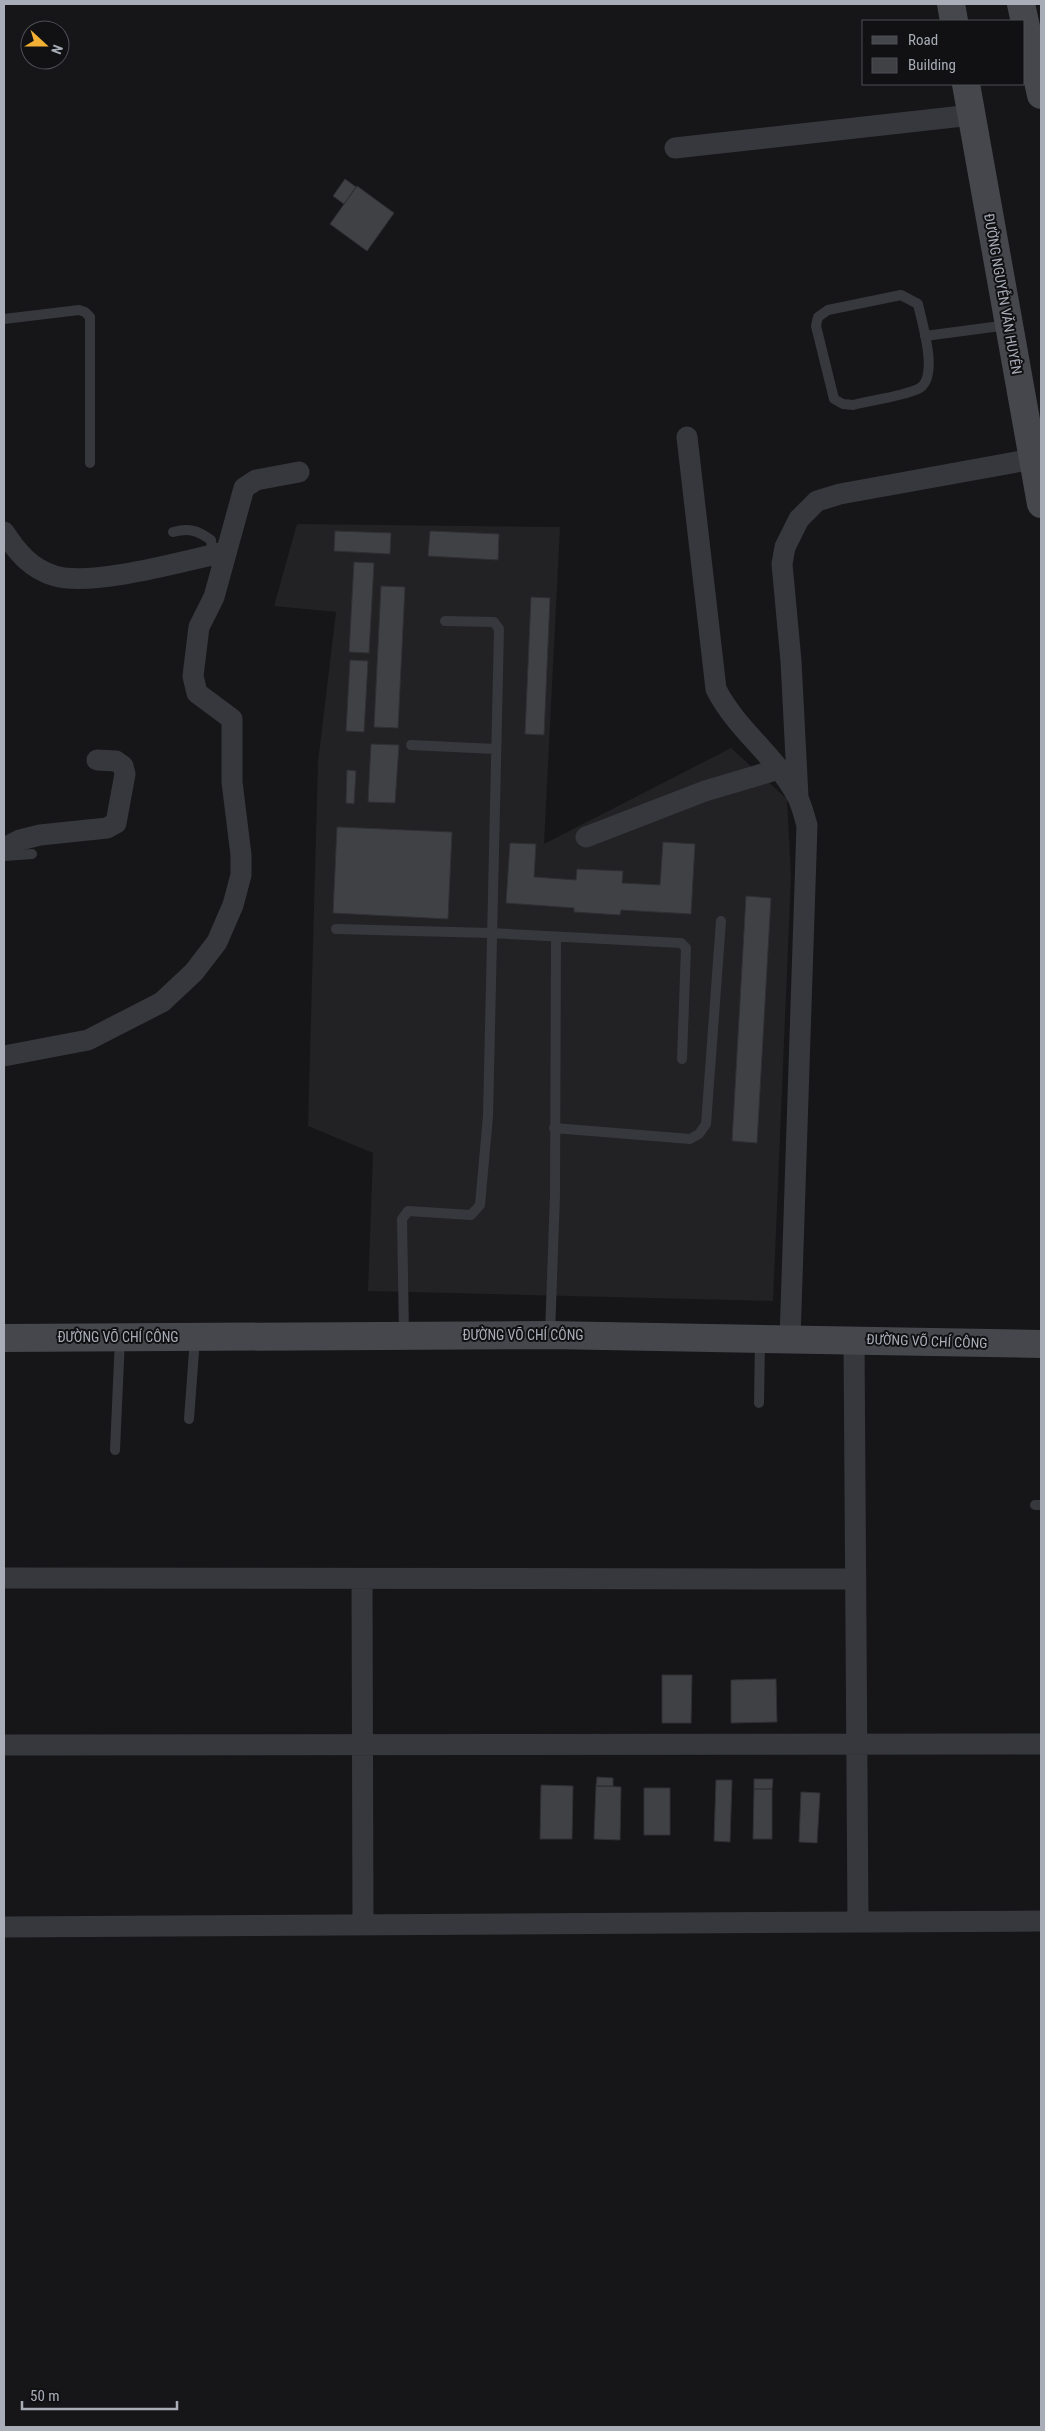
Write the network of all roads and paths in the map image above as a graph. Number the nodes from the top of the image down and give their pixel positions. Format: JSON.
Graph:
{"nodes":[{"id":1,"x":951,"y":4,"type":"edge"},
{"id":2,"x":1021,"y":4,"type":"edge"},
{"id":3,"x":954,"y":20,"type":"edge"},
{"id":4,"x":1025,"y":20,"type":"edge"},
{"id":5,"x":1025,"y":22,"type":"edge"},
{"id":6,"x":966,"y":85,"type":"edge"},
{"id":7,"x":1041,"y":95,"type":"edge"},
{"id":8,"x":972,"y":115,"type":"junction"},
{"id":9,"x":675,"y":148,"type":"dead end"},
{"id":10,"x":4,"y":319,"type":"edge"},
{"id":11,"x":1008,"y":325,"type":"junction"},
{"id":12,"x":925,"y":336,"type":"junction"},
{"id":13,"x":687,"y":437,"type":"dead end"},
{"id":14,"x":1033,"y":459,"type":"junction"},
{"id":15,"x":90,"y":463,"type":"dead end"},
{"id":16,"x":298,"y":472,"type":"dead end"},
{"id":17,"x":1041,"y":504,"type":"edge"},
{"id":18,"x":4,"y":532,"type":"edge"},
{"id":19,"x":173,"y":532,"type":"dead end"},
{"id":20,"x":219,"y":554,"type":"junction"},
{"id":21,"x":445,"y":621,"type":"dead end"},
{"id":22,"x":410,"y":744,"type":"dead end"},
{"id":23,"x":495,"y":749,"type":"junction"},
{"id":24,"x":97,"y":760,"type":"dead end"},
{"id":25,"x":779,"y":769,"type":"junction"},
{"id":26,"x":798,"y":797,"type":"junction"},
{"id":27,"x":586,"y":837,"type":"dead end"},
{"id":28,"x":4,"y":848,"type":"edge"},
{"id":29,"x":32,"y":854,"type":"dead end"},
{"id":30,"x":4,"y":856,"type":"edge"},
{"id":31,"x":721,"y":921,"type":"dead end"},
{"id":32,"x":336,"y":929,"type":"dead end"},
{"id":33,"x":491,"y":933,"type":"junction"},
{"id":34,"x":556,"y":937,"type":"junction"},
{"id":35,"x":4,"y":1056,"type":"edge"},
{"id":36,"x":682,"y":1059,"type":"dead end"},
{"id":37,"x":554,"y":1128,"type":"junction"},
{"id":38,"x":404,"y":1335,"type":"junction"},
{"id":39,"x":550,"y":1335,"type":"junction"},
{"id":40,"x":120,"y":1337,"type":"junction"},
{"id":41,"x":195,"y":1337,"type":"junction"},
{"id":42,"x":4,"y":1338,"type":"edge"},
{"id":43,"x":760,"y":1338,"type":"junction"},
{"id":44,"x":790,"y":1339,"type":"junction"},
{"id":45,"x":854,"y":1339,"type":"junction"},
{"id":46,"x":1040,"y":1343,"type":"edge"},
{"id":47,"x":759,"y":1403,"type":"dead end"},
{"id":48,"x":189,"y":1419,"type":"dead end"},
{"id":49,"x":115,"y":1450,"type":"dead end"},
{"id":50,"x":4,"y":1578,"type":"edge"},
{"id":51,"x":856,"y":1579,"type":"junction"},
{"id":52,"x":362,"y":1580,"type":"junction"},
{"id":53,"x":4,"y":1744,"type":"edge"},
{"id":54,"x":362,"y":1744,"type":"junction"},
{"id":55,"x":856,"y":1744,"type":"junction"},
{"id":56,"x":1041,"y":1744,"type":"edge"},
{"id":57,"x":1041,"y":1921,"type":"edge"},
{"id":58,"x":858,"y":1922,"type":"junction"},
{"id":59,"x":363,"y":1925,"type":"junction"},
{"id":60,"x":4,"y":1927,"type":"edge"}],
"edges":[{"from":1,"to":3,"type":"main road"},
{"from":2,"to":4,"type":"main road"},
{"from":5,"to":7,"type":"main road"},
{"from":6,"to":8,"type":"main road","name":"ĐƯỜNG NGUYỄN VĂN HUYÊN"},
{"from":8,"to":9,"type":"street"},
{"from":8,"to":11,"type":"main road","name":"ĐƯỜNG NGUYỄN VĂN HUYÊN"},
{"from":10,"to":15,"type":"lane"},
{"from":11,"to":12,"type":"lane"},
{"from":11,"to":14,"type":"main road","name":"ĐƯỜNG NGUYỄN VĂN HUYÊN"},
{"from":12,"to":12,"type":"lane"},
{"from":13,"to":25,"type":"street"},
{"from":14,"to":17,"type":"main road","name":"ĐƯỜNG NGUYỄN VĂN HUYÊN"},
{"from":14,"to":26,"type":"street"},
{"from":16,"to":20,"type":"street"},
{"from":18,"to":20,"type":"street"},
{"from":19,"to":20,"type":"lane"},
{"from":20,"to":35,"type":"street"},
{"from":21,"to":23,"type":"lane"},
{"from":22,"to":23,"type":"lane"},
{"from":23,"to":33,"type":"lane"},
{"from":24,"to":28,"type":"street"},
{"from":25,"to":26,"type":"street"},
{"from":25,"to":27,"type":"street"},
{"from":26,"to":44,"type":"street"},
{"from":29,"to":30,"type":"lane"},
{"from":31,"to":37,"type":"lane"},
{"from":32,"to":33,"type":"lane"},
{"from":33,"to":34,"type":"lane"},
{"from":33,"to":38,"type":"lane"},
{"from":34,"to":36,"type":"lane"},
{"from":34,"to":37,"type":"lane"},
{"from":37,"to":39,"type":"lane"},
{"from":38,"to":39,"type":"main road","name":"ĐƯỜNG VÕ CHÍ CÔNG"},
{"from":38,"to":41,"type":"main road","name":"ĐƯỜNG VÕ CHÍ CÔNG"},
{"from":39,"to":43,"type":"main road","name":"ĐƯỜNG VÕ CHÍ CÔNG"},
{"from":40,"to":41,"type":"main road","name":"ĐƯỜNG VÕ CHÍ CÔNG"},
{"from":40,"to":42,"type":"main road","name":"ĐƯỜNG VÕ CHÍ CÔNG"},
{"from":40,"to":49,"type":"lane"},
{"from":41,"to":48,"type":"lane"},
{"from":43,"to":44,"type":"main road","name":"ĐƯỜNG VÕ CHÍ CÔNG"},
{"from":43,"to":47,"type":"lane"},
{"from":44,"to":45,"type":"main road","name":"ĐƯỜNG VÕ CHÍ CÔNG"},
{"from":45,"to":46,"type":"main road","name":"ĐƯỜNG VÕ CHÍ CÔNG"},
{"from":45,"to":51,"type":"street"},
{"from":50,"to":52,"type":"street"},
{"from":51,"to":52,"type":"street"},
{"from":51,"to":55,"type":"street"},
{"from":52,"to":54,"type":"street"},
{"from":53,"to":54,"type":"street"},
{"from":54,"to":55,"type":"street"},
{"from":54,"to":59,"type":"street"},
{"from":55,"to":56,"type":"street"},
{"from":55,"to":58,"type":"street"},
{"from":57,"to":58,"type":"street"},
{"from":58,"to":59,"type":"street"},
{"from":59,"to":60,"type":"street"}]}
